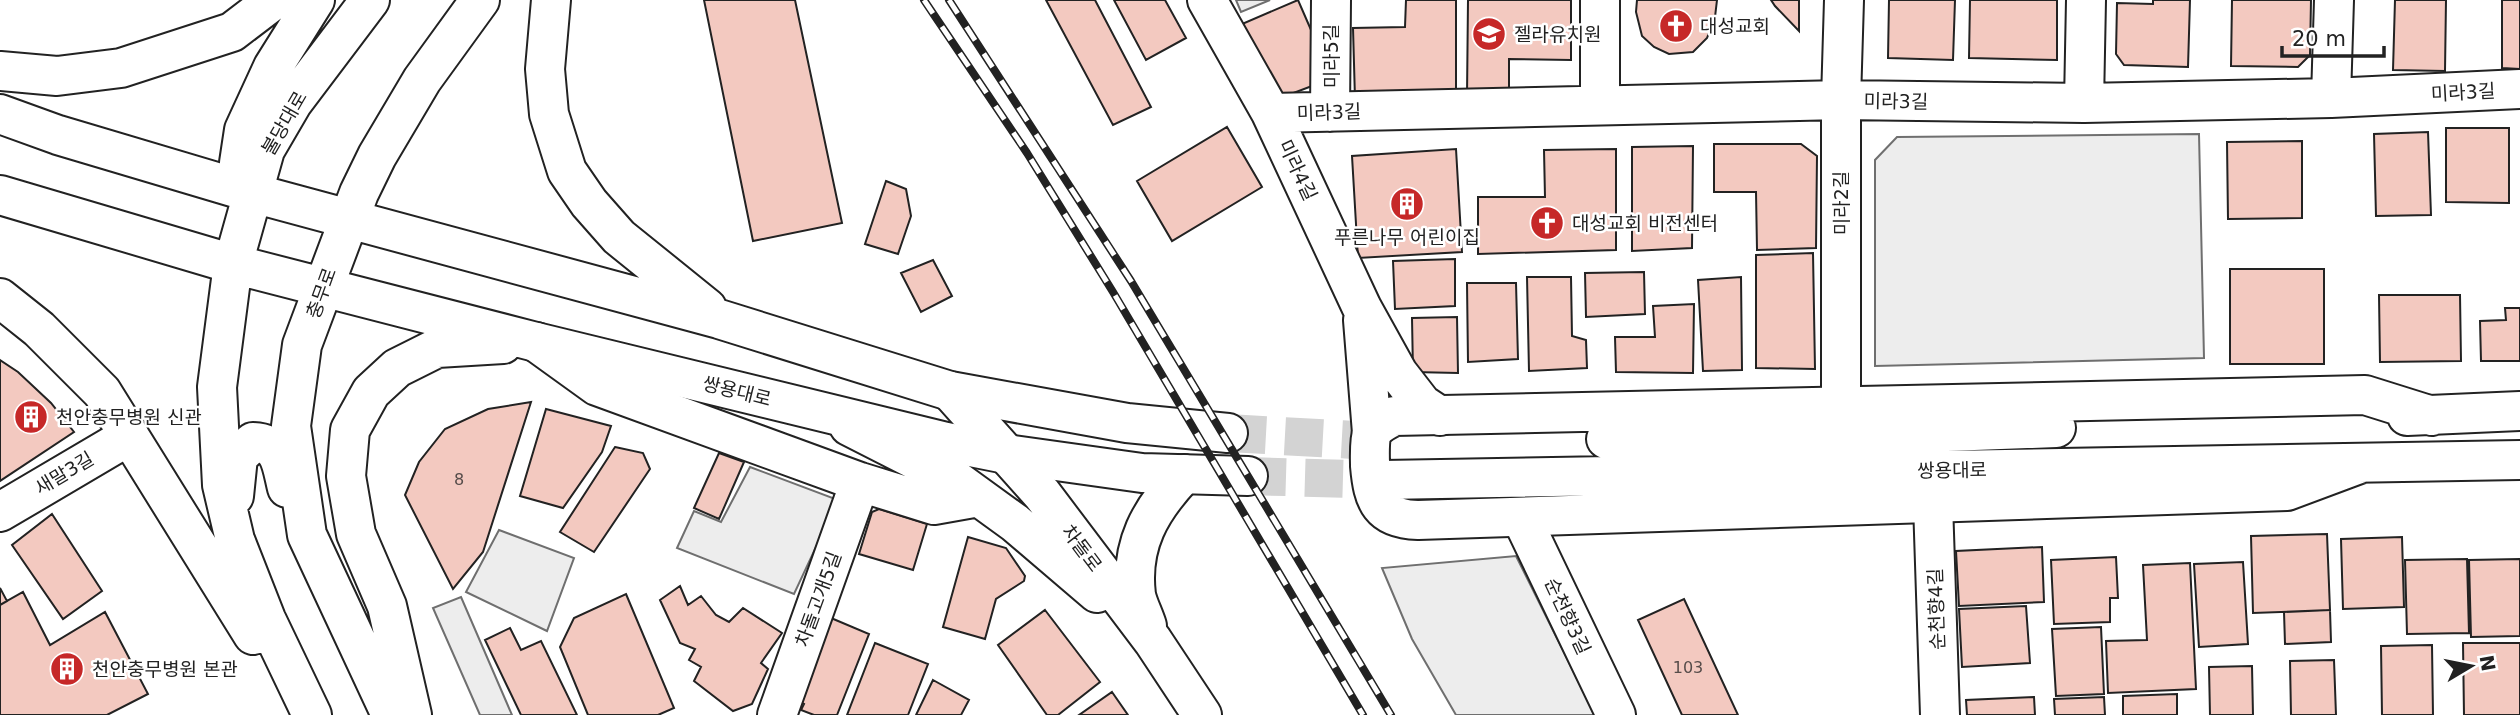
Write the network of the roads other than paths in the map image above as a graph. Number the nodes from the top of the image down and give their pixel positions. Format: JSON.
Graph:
{"nodes":[{"id":1,"x":274,"y":0,"type":"edge"},
{"id":2,"x":315,"y":0,"type":"edge"},
{"id":3,"x":370,"y":0,"type":"edge"},
{"id":4,"x":480,"y":0,"type":"edge"},
{"id":5,"x":551,"y":0,"type":"edge"},
{"id":6,"x":1207,"y":0,"type":"edge"},
{"id":7,"x":1331,"y":0,"type":"edge"},
{"id":8,"x":1600,"y":0,"type":"edge"},
{"id":9,"x":1844,"y":0,"type":"edge"},
{"id":10,"x":2086,"y":0,"type":"edge"},
{"id":11,"x":2334,"y":0,"type":"edge"},
{"id":12,"x":0,"y":71,"type":"edge"},
{"id":13,"x":2520,"y":89,"type":"edge"},
{"id":14,"x":2331,"y":98,"type":"junction"},
{"id":15,"x":1841,"y":100,"type":"junction"},
{"id":16,"x":2084,"y":103,"type":"junction"},
{"id":17,"x":1600,"y":104,"type":"junction"},
{"id":18,"x":1330,"y":112,"type":"junction"},
{"id":19,"x":1271,"y":113,"type":"junction"},
{"id":20,"x":0,"y":114,"type":"edge"},
{"id":21,"x":253,"y":193,"type":"junction"},
{"id":22,"x":0,"y":195,"type":"edge"},
{"id":23,"x":350,"y":219,"type":"junction"},
{"id":24,"x":233,"y":264,"type":"junction"},
{"id":25,"x":323,"y":288,"type":"junction"},
{"id":26,"x":0,"y":298,"type":"edge"},
{"id":27,"x":1362,"y":308,"type":"junction"},
{"id":28,"x":719,"y":318,"type":"junction"},
{"id":29,"x":536,"y":342,"type":"junction"},
{"id":30,"x":950,"y":391,"type":"junction"},
{"id":31,"x":1841,"y":407,"type":"junction"},
{"id":32,"x":2520,"y":411,"type":"edge"},
{"id":33,"x":822,"y":412,"type":"junction"},
{"id":34,"x":1440,"y":416,"type":"junction"},
{"id":35,"x":2432,"y":416,"type":"junction"},
{"id":36,"x":1228,"y":433,"type":"tunnel mouth"},
{"id":37,"x":129,"y":436,"type":"junction"},
{"id":38,"x":1381,"y":438,"type":"junction"},
{"id":39,"x":1006,"y":454,"type":"junction"},
{"id":40,"x":2520,"y":460,"type":"edge"},
{"id":41,"x":2362,"y":463,"type":"junction"},
{"id":42,"x":1184,"y":474,"type":"junction"},
{"id":43,"x":1248,"y":476,"type":"tunnel mouth"},
{"id":44,"x":1384,"y":480,"type":"tunnel mouth"},
{"id":45,"x":860,"y":482,"type":"junction"},
{"id":46,"x":979,"y":498,"type":"junction"},
{"id":47,"x":1933,"y":503,"type":"junction"},
{"id":48,"x":0,"y":512,"type":"edge"},
{"id":49,"x":1521,"y":517,"type":"junction"},
{"id":50,"x":307,"y":536,"type":"junction"},
{"id":51,"x":235,"y":540,"type":"junction"},
{"id":52,"x":1153,"y":641,"type":"junction"},
{"id":53,"x":303,"y":715,"type":"edge"},
{"id":54,"x":312,"y":715,"type":"edge"},
{"id":55,"x":391,"y":715,"type":"edge"},
{"id":56,"x":412,"y":715,"type":"edge"},
{"id":57,"x":777,"y":715,"type":"edge"},
{"id":58,"x":1202,"y":715,"type":"edge"},
{"id":59,"x":1616,"y":715,"type":"edge"},
{"id":60,"x":1940,"y":715,"type":"edge"}],
"edges":[{"from":1,"to":12,"type":"main road"},
{"from":2,"to":21,"type":"main road"},
{"from":3,"to":21,"type":"main road","name":"불당대로"},
{"from":4,"to":23,"type":"main road"},
{"from":5,"to":28,"type":"main road"},
{"from":6,"to":19,"type":"main road","name":"미라4길"},
{"from":7,"to":18,"type":"main road","name":"미라5길"},
{"from":8,"to":17,"type":"main road"},
{"from":9,"to":15,"type":"main road","name":"미라2길"},
{"from":10,"to":16,"type":"main road"},
{"from":11,"to":14,"type":"main road"},
{"from":13,"to":14,"type":"main road","name":"미라3길"},
{"from":14,"to":16,"type":"main road","name":"미라3길"},
{"from":15,"to":16,"type":"main road","name":"미라3길"},
{"from":15,"to":17,"type":"main road","name":"미라3길"},
{"from":15,"to":31,"type":"main road","name":"미라2길"},
{"from":17,"to":18,"type":"main road","name":"미라3길"},
{"from":18,"to":19,"type":"main road","name":"미라3길"},
{"from":19,"to":27,"type":"main road","name":"미라4길"},
{"from":20,"to":21,"type":"main road"},
{"from":21,"to":23,"type":"main road"},
{"from":21,"to":24,"type":"main road","name":"불당대로"},
{"from":22,"to":24,"type":"main road"},
{"from":23,"to":25,"type":"main road","name":"충무로"},
{"from":23,"to":28,"type":"main road"},
{"from":24,"to":25,"type":"main road","name":"쌍용대로"},
{"from":24,"to":51,"type":"main road"},
{"from":25,"to":29,"type":"main road","name":"쌍용대로"},
{"from":25,"to":50,"type":"main road","name":"충무로"},
{"from":26,"to":37,"type":"main road"},
{"from":27,"to":34,"type":"main road","name":"미라4길"},
{"from":27,"to":38,"type":"main road"},
{"from":28,"to":30,"type":"main road"},
{"from":29,"to":33,"type":"main road","name":"쌍용대로"},
{"from":29,"to":45,"type":"main road"},
{"from":29,"to":56,"type":"main road"},
{"from":30,"to":36,"type":"main road"},
{"from":30,"to":39,"type":"main road","name":"차돌로"},
{"from":31,"to":34,"type":"main road"},
{"from":31,"to":35,"type":"main road"},
{"from":32,"to":35,"type":"main road","name":"쌍용대로"},
{"from":33,"to":39,"type":"main road","name":"쌍용대로"},
{"from":33,"to":46,"type":"main road"},
{"from":34,"to":38,"type":"main road"},
{"from":35,"to":38,"type":"main road","name":"쌍용대로"},
{"from":37,"to":48,"type":"main road","name":"새말3길"},
{"from":37,"to":53,"type":"main road"},
{"from":38,"to":49,"type":"main road"},
{"from":39,"to":42,"type":"main road","name":"쌍용대로"},
{"from":39,"to":52,"type":"main road","name":"차돌로"},
{"from":40,"to":41,"type":"main road","name":"쌍용대로"},
{"from":41,"to":44,"type":"main road","name":"쌍용대로"},
{"from":41,"to":47,"type":"main road"},
{"from":42,"to":43,"type":"main road","name":"쌍용대로"},
{"from":42,"to":52,"type":"main road"},
{"from":45,"to":46,"type":"main road"},
{"from":45,"to":57,"type":"main road","name":"차돌고개5길"},
{"from":46,"to":52,"type":"main road"},
{"from":47,"to":49,"type":"main road"},
{"from":47,"to":60,"type":"main road","name":"순천향4길"},
{"from":49,"to":59,"type":"main road","name":"순천향3길"},
{"from":50,"to":51,"type":"main road"},
{"from":50,"to":55,"type":"main road","name":"충무로"},
{"from":51,"to":54,"type":"main road"},
{"from":52,"to":58,"type":"main road","name":"차돌로"}]}
